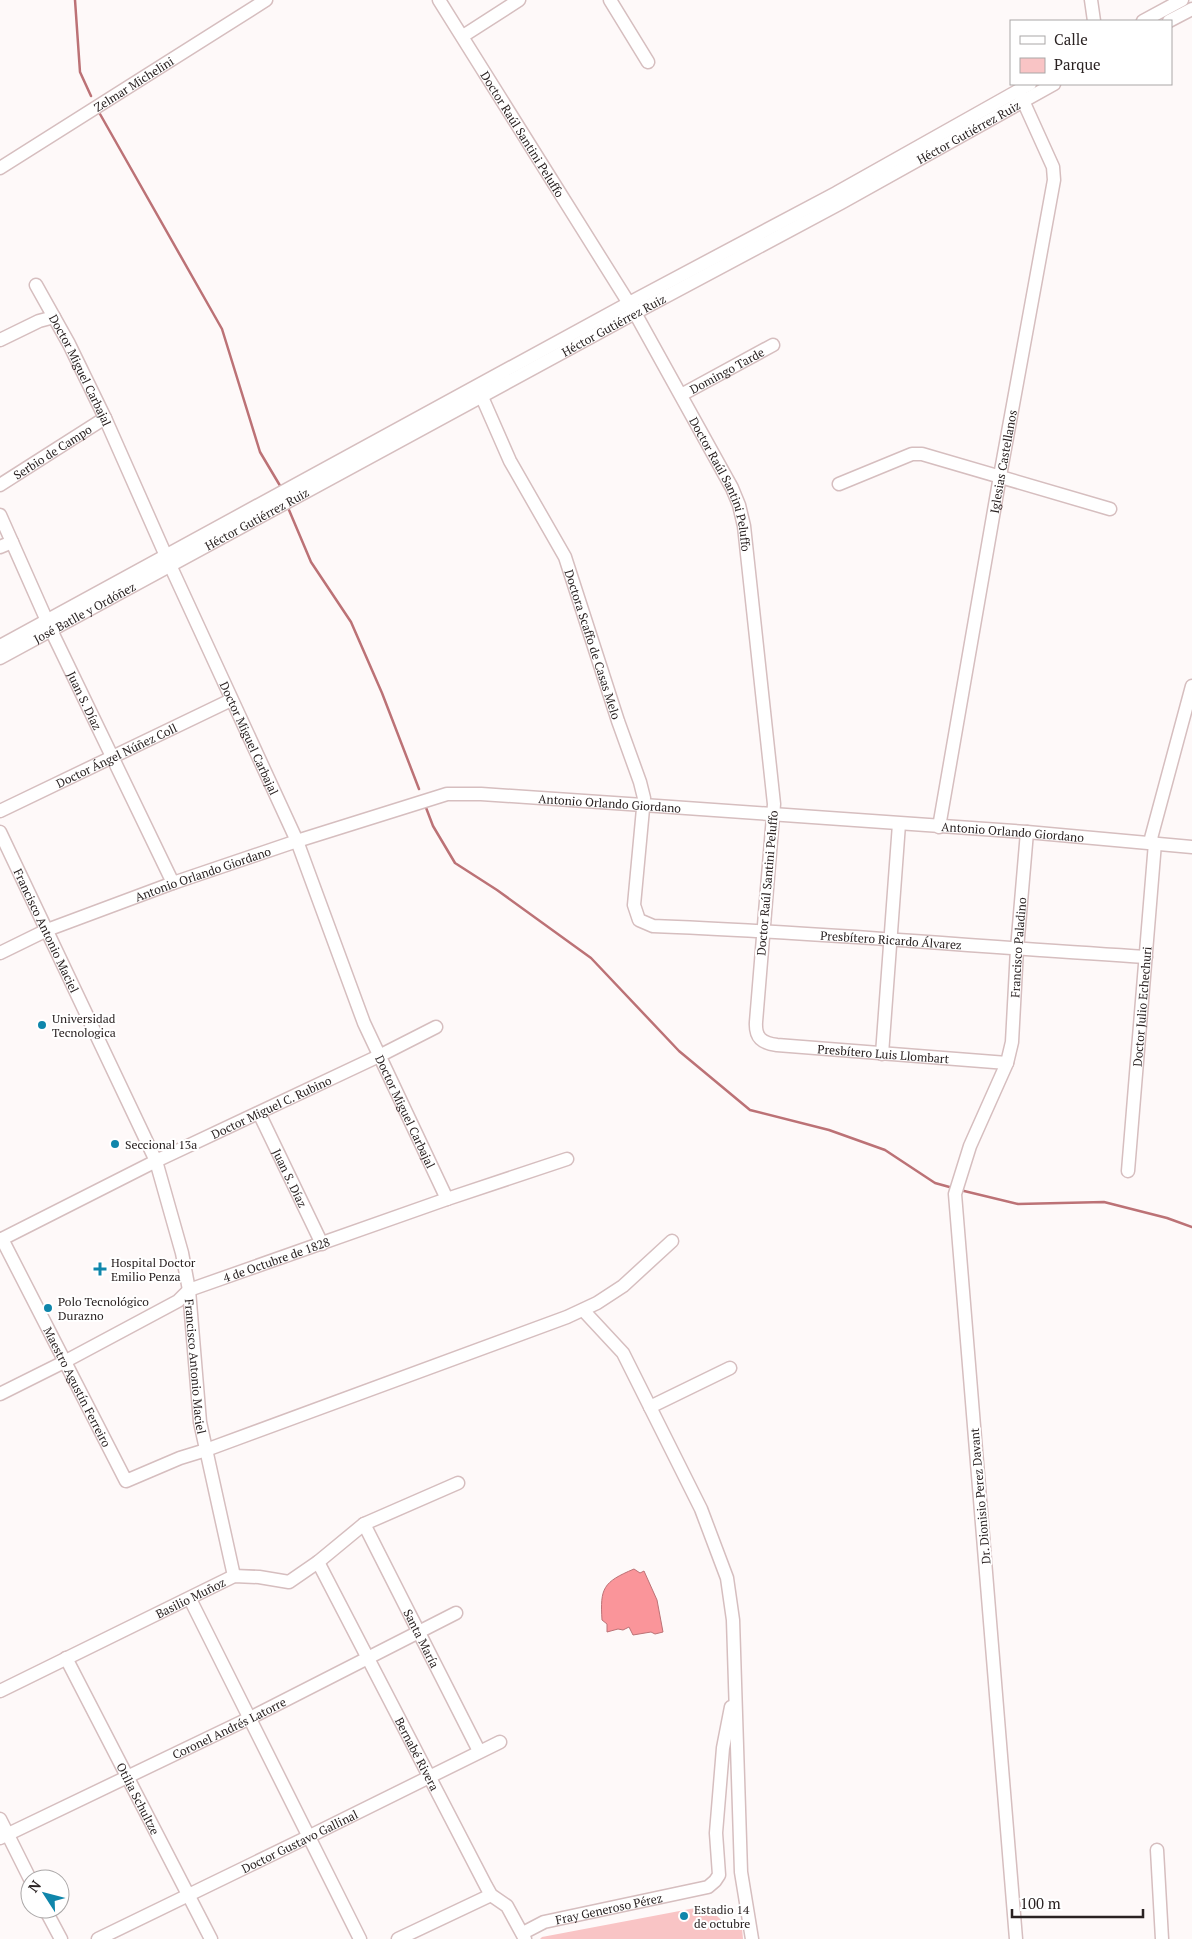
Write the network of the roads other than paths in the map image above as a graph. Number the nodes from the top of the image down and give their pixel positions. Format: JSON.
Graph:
{"nodes":[{"id":1,"x":266,"y":0,"type":"edge"},
{"id":2,"x":439,"y":0,"type":"edge"},
{"id":3,"x":519,"y":0,"type":"edge"},
{"id":4,"x":610,"y":0,"type":"edge"},
{"id":5,"x":1091,"y":0,"type":"edge"},
{"id":6,"x":1182,"y":0,"type":"edge"},
{"id":7,"x":1192,"y":9,"type":"edge"},
{"id":8,"x":1094,"y":20,"type":"edge"},
{"id":9,"x":1145,"y":20,"type":"edge"},
{"id":10,"x":1171,"y":20,"type":"edge"},
{"id":11,"x":462,"y":36,"type":"junction"},
{"id":12,"x":648,"y":62,"type":"dead end"},
{"id":13,"x":1029,"y":85,"type":"edge"},
{"id":14,"x":1051,"y":85,"type":"edge"},
{"id":15,"x":1020,"y":96,"type":"junction"},
{"id":16,"x":0,"y":168,"type":"edge"},
{"id":17,"x":36,"y":285,"type":"dead end"},
{"id":18,"x":635,"y":313,"type":"junction"},
{"id":19,"x":54,"y":317,"type":"junction"},
{"id":20,"x":0,"y":340,"type":"edge"},
{"id":21,"x":773,"y":345,"type":"dead end"},
{"id":22,"x":479,"y":391,"type":"junction"},
{"id":23,"x":681,"y":395,"type":"junction"},
{"id":24,"x":105,"y":418,"type":"junction"},
{"id":25,"x":1000,"y":476,"type":"junction"},
{"id":26,"x":840,"y":484,"type":"dead end"},
{"id":27,"x":0,"y":485,"type":"edge"},
{"id":28,"x":1110,"y":509,"type":"dead end"},
{"id":29,"x":0,"y":515,"type":"edge"},
{"id":30,"x":6,"y":544,"type":"edge"},
{"id":31,"x":168,"y":560,"type":"junction"},
{"id":32,"x":51,"y":630,"type":"junction"},
{"id":33,"x":0,"y":646,"type":"edge"},
{"id":34,"x":0,"y":658,"type":"edge"},
{"id":35,"x":1192,"y":686,"type":"edge"},
{"id":36,"x":231,"y":700,"type":"junction"},
{"id":37,"x":111,"y":756,"type":"junction"},
{"id":38,"x":643,"y":805,"type":"junction"},
{"id":39,"x":0,"y":811,"type":"edge"},
{"id":40,"x":774,"y":814,"type":"junction"},
{"id":41,"x":899,"y":824,"type":"junction"},
{"id":42,"x":939,"y":827,"type":"junction"},
{"id":43,"x":0,"y":832,"type":"edge"},
{"id":44,"x":1027,"y":832,"type":"junction"},
{"id":45,"x":296,"y":842,"type":"junction"},
{"id":46,"x":1152,"y":843,"type":"junction"},
{"id":47,"x":1192,"y":847,"type":"edge"},
{"id":48,"x":173,"y":883,"type":"junction"},
{"id":49,"x":639,"y":920,"type":"joint"},
{"id":50,"x":47,"y":930,"type":"junction"},
{"id":51,"x":764,"y":930,"type":"junction"},
{"id":52,"x":891,"y":940,"type":"junction"},
{"id":53,"x":1017,"y":949,"type":"junction"},
{"id":54,"x":0,"y":953,"type":"edge"},
{"id":55,"x":1146,"y":957,"type":"junction"},
{"id":56,"x":436,"y":1027,"type":"dead end"},
{"id":57,"x":760,"y":1039,"type":"joint"},
{"id":58,"x":882,"y":1054,"type":"junction"},
{"id":59,"x":381,"y":1055,"type":"junction"},
{"id":60,"x":1007,"y":1063,"type":"junction"},
{"id":61,"x":259,"y":1113,"type":"junction"},
{"id":62,"x":567,"y":1159,"type":"dead end"},
{"id":63,"x":156,"y":1162,"type":"junction"},
{"id":64,"x":1128,"y":1171,"type":"dead end"},
{"id":65,"x":447,"y":1199,"type":"junction"},
{"id":66,"x":1,"y":1240,"type":"edge"},
{"id":67,"x":672,"y":1241,"type":"dead end"},
{"id":68,"x":322,"y":1244,"type":"junction"},
{"id":69,"x":189,"y":1290,"type":"junction"},
{"id":70,"x":584,"y":1310,"type":"junction"},
{"id":71,"x":64,"y":1362,"type":"junction"},
{"id":72,"x":730,"y":1368,"type":"dead end"},
{"id":73,"x":0,"y":1394,"type":"edge"},
{"id":74,"x":650,"y":1407,"type":"junction"},
{"id":75,"x":206,"y":1450,"type":"junction"},
{"id":76,"x":458,"y":1483,"type":"dead end"},
{"id":77,"x":364,"y":1524,"type":"junction"},
{"id":78,"x":318,"y":1562,"type":"junction"},
{"id":79,"x":234,"y":1576,"type":"junction"},
{"id":80,"x":190,"y":1599,"type":"junction"},
{"id":81,"x":456,"y":1613,"type":"dead end"},
{"id":82,"x":419,"y":1631,"type":"junction"},
{"id":83,"x":66,"y":1658,"type":"junction"},
{"id":84,"x":367,"y":1658,"type":"junction"},
{"id":85,"x":0,"y":1691,"type":"edge"},
{"id":86,"x":734,"y":1692,"type":"junction"},
{"id":87,"x":250,"y":1718,"type":"junction"},
{"id":88,"x":500,"y":1742,"type":"dead end"},
{"id":89,"x":479,"y":1751,"type":"junction"},
{"id":90,"x":127,"y":1776,"type":"junction"},
{"id":91,"x":428,"y":1776,"type":"junction"},
{"id":92,"x":0,"y":1819,"type":"edge"},
{"id":93,"x":4,"y":1836,"type":"edge"},
{"id":94,"x":310,"y":1836,"type":"junction"},
{"id":95,"x":1158,"y":1850,"type":"dead end"},
{"id":96,"x":24,"y":1869,"type":"edge"},
{"id":97,"x":188,"y":1895,"type":"junction"},
{"id":98,"x":491,"y":1896,"type":"junction"},
{"id":99,"x":50,"y":1919,"type":"edge"},
{"id":100,"x":524,"y":1936,"type":"edge"},
{"id":101,"x":61,"y":1939,"type":"edge"},
{"id":102,"x":98,"y":1939,"type":"edge"},
{"id":103,"x":211,"y":1939,"type":"edge"},
{"id":104,"x":360,"y":1939,"type":"edge"},
{"id":105,"x":398,"y":1939,"type":"edge"},
{"id":106,"x":752,"y":1939,"type":"edge"},
{"id":107,"x":1016,"y":1939,"type":"edge"},
{"id":108,"x":1162,"y":1939,"type":"edge"}],
"edges":[{"from":1,"to":16,"type":"street","name":"Zelmar Michelini"},
{"from":2,"to":11,"type":"street","name":"Doctor Raúl Santini Peluffo"},
{"from":3,"to":11,"type":"street"},
{"from":4,"to":12,"type":"street"},
{"from":5,"to":8,"type":"street"},
{"from":6,"to":9,"type":"street"},
{"from":7,"to":10,"type":"street"},
{"from":11,"to":18,"type":"street","name":"Doctor Raúl Santini Peluffo"},
{"from":13,"to":15,"type":"street","name":"Héctor Gutiérrez Ruiz"},
{"from":14,"to":15,"type":"street","name":"Héctor Gutiérrez Ruiz"},
{"from":15,"to":18,"type":"street","name":"Héctor Gutiérrez Ruiz"},
{"from":15,"to":22,"type":"street","name":"Héctor Gutiérrez Ruiz"},
{"from":15,"to":25,"type":"street","name":"Iglesias Castellanos"},
{"from":17,"to":19,"type":"street","name":"Doctor Miguel Carbajal"},
{"from":18,"to":22,"type":"street","name":"Héctor Gutiérrez Ruiz"},
{"from":18,"to":23,"type":"street","name":"Doctor Raúl Santini Peluffo"},
{"from":19,"to":20,"type":"street"},
{"from":19,"to":24,"type":"street","name":"Doctor Miguel Carbajal"},
{"from":21,"to":23,"type":"street","name":"Domingo Tarde"},
{"from":22,"to":31,"type":"street","name":"Héctor Gutiérrez Ruiz"},
{"from":22,"to":38,"type":"street","name":"Doctora Scaffo de Casas Melo"},
{"from":23,"to":40,"type":"street","name":"Doctor Raúl Santini Peluffo"},
{"from":24,"to":27,"type":"street","name":"Serbio de Campo"},
{"from":24,"to":31,"type":"street","name":"Doctor Miguel Carbajal"},
{"from":25,"to":26,"type":"street"},
{"from":25,"to":28,"type":"street"},
{"from":25,"to":42,"type":"street","name":"Iglesias Castellanos"},
{"from":29,"to":30,"type":"street","name":"Juan S. Díaz"},
{"from":30,"to":32,"type":"street","name":"Juan S. Díaz"},
{"from":31,"to":32,"type":"street","name":"José Batlle y Ordóñez"},
{"from":31,"to":33,"type":"street","name":"José Batlle y Ordóñez"},
{"from":31,"to":36,"type":"street","name":"Doctor Miguel Carbajal"},
{"from":32,"to":34,"type":"street","name":"José Batlle y Ordóñez"},
{"from":32,"to":37,"type":"street","name":"Juan S. Díaz"},
{"from":35,"to":46,"type":"street","name":"Doctor Julio Echechuri"},
{"from":36,"to":37,"type":"street","name":"Doctor Ángel Núñez Coll"},
{"from":36,"to":45,"type":"street","name":"Doctor Miguel Carbajal"},
{"from":37,"to":39,"type":"street","name":"Doctor Ángel Núñez Coll"},
{"from":37,"to":48,"type":"street","name":"Juan S. Díaz"},
{"from":38,"to":40,"type":"street","name":"Antonio Orlando Giordano"},
{"from":38,"to":45,"type":"street","name":"Antonio Orlando Giordano"},
{"from":38,"to":49,"type":"street","name":"Doctora Scaffo de Casas Melo"},
{"from":40,"to":41,"type":"street","name":"Antonio Orlando Giordano"},
{"from":40,"to":51,"type":"street","name":"Doctor Raúl Santini Peluffo"},
{"from":41,"to":42,"type":"street","name":"Antonio Orlando Giordano"},
{"from":41,"to":52,"type":"street"},
{"from":42,"to":44,"type":"street","name":"Antonio Orlando Giordano"},
{"from":43,"to":50,"type":"street","name":"Francisco Antonio Maciel"},
{"from":44,"to":46,"type":"street","name":"Antonio Orlando Giordano"},
{"from":44,"to":53,"type":"street","name":"Francisco Paladino"},
{"from":45,"to":48,"type":"street","name":"Antonio Orlando Giordano"},
{"from":45,"to":59,"type":"street","name":"Doctor Miguel Carbajal"},
{"from":46,"to":47,"type":"street","name":"Antonio Orlando Giordano"},
{"from":46,"to":55,"type":"street","name":"Doctor Julio Echechuri"},
{"from":48,"to":50,"type":"street","name":"Antonio Orlando Giordano"},
{"from":49,"to":51,"type":"street","name":"Presbítero Ricardo Álvarez"},
{"from":50,"to":54,"type":"street","name":"Antonio Orlando Giordano"},
{"from":50,"to":63,"type":"street","name":"Francisco Antonio Maciel"},
{"from":51,"to":52,"type":"street","name":"Presbítero Ricardo Álvarez"},
{"from":51,"to":57,"type":"street","name":"Doctor Raúl Santini Peluffo"},
{"from":52,"to":53,"type":"street","name":"Presbítero Ricardo Álvarez"},
{"from":52,"to":58,"type":"street"},
{"from":53,"to":55,"type":"street","name":"Presbítero Ricardo Álvarez"},
{"from":53,"to":60,"type":"street","name":"Francisco Paladino"},
{"from":55,"to":64,"type":"street","name":"Doctor Julio Echechuri"},
{"from":56,"to":59,"type":"street","name":"Doctor Miguel C. Rubino"},
{"from":57,"to":58,"type":"street","name":"Presbítero Luis Llombart"},
{"from":58,"to":60,"type":"street","name":"Presbítero Luis Llombart"},
{"from":59,"to":61,"type":"street","name":"Doctor Miguel C. Rubino"},
{"from":59,"to":65,"type":"street","name":"Doctor Miguel Carbajal"},
{"from":60,"to":107,"type":"street","name":"Dr. Dionisio Perez Davant"},
{"from":61,"to":63,"type":"street","name":"Doctor Miguel C. Rubino"},
{"from":61,"to":68,"type":"street","name":"Juan S. Díaz"},
{"from":62,"to":65,"type":"street","name":"4 de Octubre de 1828"},
{"from":63,"to":66,"type":"street","name":"Doctor Miguel C. Rubino"},
{"from":63,"to":69,"type":"street","name":"Francisco Antonio Maciel"},
{"from":65,"to":68,"type":"street","name":"4 de Octubre de 1828"},
{"from":66,"to":71,"type":"street","name":"Maestro Agustín Ferreiro"},
{"from":67,"to":70,"type":"street"},
{"from":68,"to":69,"type":"street","name":"4 de Octubre de 1828"},
{"from":69,"to":71,"type":"street","name":"4 de Octubre de 1828"},
{"from":69,"to":75,"type":"street","name":"Francisco Antonio Maciel"},
{"from":70,"to":74,"type":"street"},
{"from":70,"to":75,"type":"street"},
{"from":71,"to":73,"type":"street","name":"4 de Octubre de 1828"},
{"from":71,"to":75,"type":"street","name":"Maestro Agustín Ferreiro"},
{"from":72,"to":74,"type":"street"},
{"from":74,"to":86,"type":"street"},
{"from":75,"to":79,"type":"street","name":"Francisco Antonio Maciel"},
{"from":76,"to":77,"type":"street","name":"Basilio Muñoz"},
{"from":77,"to":78,"type":"street","name":"Basilio Muñoz"},
{"from":77,"to":82,"type":"street","name":"Santa María"},
{"from":78,"to":79,"type":"street","name":"Basilio Muñoz"},
{"from":78,"to":84,"type":"street","name":"Bernabé Rivera"},
{"from":79,"to":80,"type":"street","name":"Basilio Muñoz"},
{"from":80,"to":83,"type":"street","name":"Basilio Muñoz"},
{"from":80,"to":87,"type":"street"},
{"from":81,"to":82,"type":"street","name":"Coronel Andrés Latorre"},
{"from":82,"to":84,"type":"street","name":"Coronel Andrés Latorre"},
{"from":82,"to":89,"type":"street","name":"Santa María"},
{"from":83,"to":85,"type":"street","name":"Basilio Muñoz"},
{"from":83,"to":90,"type":"street","name":"Otilia Schultze"},
{"from":84,"to":87,"type":"street","name":"Coronel Andrés Latorre"},
{"from":84,"to":91,"type":"street","name":"Bernabé Rivera"},
{"from":86,"to":100,"type":"street","name":"Fray Generoso Pérez"},
{"from":86,"to":106,"type":"street"},
{"from":87,"to":90,"type":"street","name":"Coronel Andrés Latorre"},
{"from":87,"to":94,"type":"street"},
{"from":88,"to":89,"type":"street","name":"Doctor Gustavo Gallinal"},
{"from":89,"to":91,"type":"street","name":"Doctor Gustavo Gallinal"},
{"from":90,"to":93,"type":"street","name":"Coronel Andrés Latorre"},
{"from":90,"to":97,"type":"street","name":"Otilia Schultze"},
{"from":91,"to":94,"type":"street","name":"Doctor Gustavo Gallinal"},
{"from":91,"to":98,"type":"street","name":"Bernabé Rivera"},
{"from":92,"to":93,"type":"street"},
{"from":93,"to":96,"type":"street"},
{"from":94,"to":97,"type":"street","name":"Doctor Gustavo Gallinal"},
{"from":94,"to":104,"type":"street"},
{"from":95,"to":108,"type":"street"},
{"from":97,"to":102,"type":"street","name":"Doctor Gustavo Gallinal"},
{"from":97,"to":103,"type":"street","name":"Otilia Schultze"},
{"from":98,"to":100,"type":"street","name":"Bernabé Rivera"},
{"from":98,"to":105,"type":"street"},
{"from":99,"to":101,"type":"street"}]}
